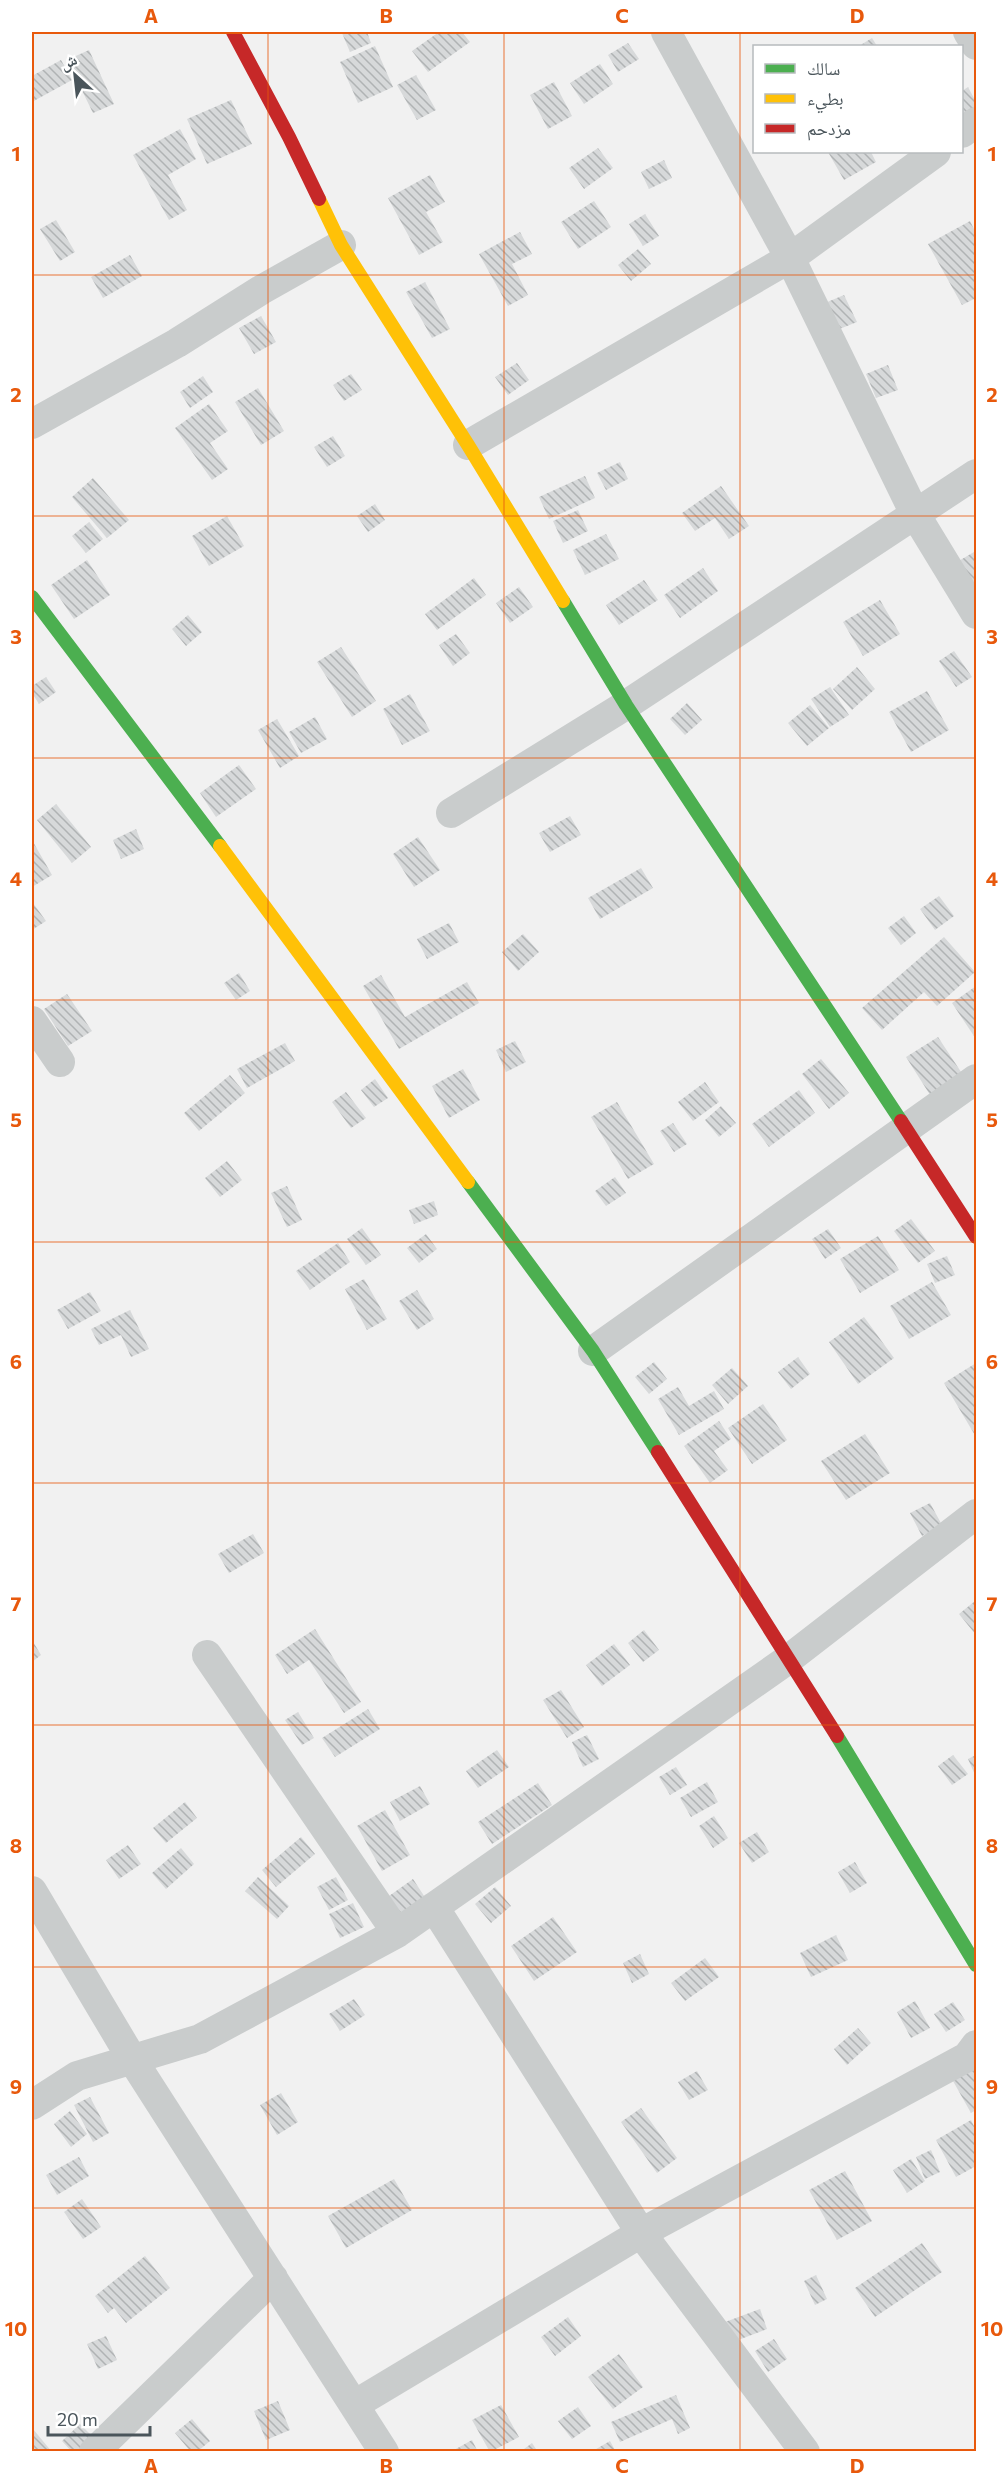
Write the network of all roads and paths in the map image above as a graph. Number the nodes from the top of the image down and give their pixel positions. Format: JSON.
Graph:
{"nodes":[{"id":1,"x":232,"y":32,"type":"edge"},
{"id":2,"x":666,"y":32,"type":"edge"},
{"id":3,"x":968,"y":32,"type":"edge"},
{"id":4,"x":976,"y":45,"type":"edge"},
{"id":5,"x":976,"y":122,"type":"edge"},
{"id":6,"x":963,"y":132,"type":"edge"},
{"id":7,"x":935,"y":153,"type":"edge"},
{"id":8,"x":341,"y":245,"type":"junction"},
{"id":9,"x":790,"y":258,"type":"junction"},
{"id":10,"x":32,"y":424,"type":"edge"},
{"id":11,"x":468,"y":445,"type":"junction"},
{"id":12,"x":976,"y":474,"type":"edge"},
{"id":13,"x":915,"y":514,"type":"junction"},
{"id":14,"x":32,"y":597,"type":"edge"},
{"id":15,"x":976,"y":614,"type":"edge"},
{"id":16,"x":626,"y":705,"type":"junction"},
{"id":17,"x":452,"y":813,"type":"dead end"},
{"id":18,"x":32,"y":1021,"type":"edge"},
{"id":19,"x":60,"y":1062,"type":"dead end"},
{"id":20,"x":976,"y":1079,"type":"edge"},
{"id":21,"x":906,"y":1130,"type":"junction"},
{"id":22,"x":976,"y":1237,"type":"edge"},
{"id":23,"x":594,"y":1351,"type":"junction"},
{"id":24,"x":976,"y":1514,"type":"edge"},
{"id":25,"x":207,"y":1655,"type":"dead end"},
{"id":26,"x":790,"y":1658,"type":"junction"},
{"id":27,"x":32,"y":1892,"type":"edge"},
{"id":28,"x":434,"y":1907,"type":"junction"},
{"id":29,"x":397,"y":1933,"type":"junction"},
{"id":30,"x":976,"y":1965,"type":"edge"},
{"id":31,"x":976,"y":2045,"type":"edge"},
{"id":32,"x":132,"y":2060,"type":"junction"},
{"id":33,"x":32,"y":2105,"type":"edge"},
{"id":34,"x":641,"y":2233,"type":"junction"},
{"id":35,"x":273,"y":2278,"type":"junction"},
{"id":36,"x":354,"y":2405,"type":"junction"},
{"id":37,"x":94,"y":2451,"type":"edge"},
{"id":38,"x":384,"y":2451,"type":"edge"},
{"id":39,"x":805,"y":2451,"type":"edge"}],
"edges":[{"from":1,"to":8,"type":"street"},
{"from":2,"to":9,"type":"street"},
{"from":3,"to":4,"type":"street"},
{"from":5,"to":6,"type":"street"},
{"from":7,"to":9,"type":"street"},
{"from":8,"to":10,"type":"street"},
{"from":8,"to":11,"type":"street"},
{"from":9,"to":11,"type":"street"},
{"from":9,"to":13,"type":"street"},
{"from":11,"to":16,"type":"street"},
{"from":12,"to":13,"type":"street"},
{"from":13,"to":15,"type":"street"},
{"from":13,"to":16,"type":"street"},
{"from":14,"to":23,"type":"street"},
{"from":16,"to":17,"type":"street"},
{"from":16,"to":21,"type":"street"},
{"from":18,"to":19,"type":"street"},
{"from":20,"to":21,"type":"street"},
{"from":21,"to":22,"type":"street"},
{"from":21,"to":23,"type":"street"},
{"from":23,"to":26,"type":"street"},
{"from":24,"to":26,"type":"street"},
{"from":25,"to":29,"type":"street"},
{"from":26,"to":28,"type":"street"},
{"from":26,"to":30,"type":"street"},
{"from":27,"to":32,"type":"street"},
{"from":28,"to":29,"type":"street"},
{"from":28,"to":34,"type":"street"},
{"from":29,"to":32,"type":"street"},
{"from":31,"to":34,"type":"street"},
{"from":32,"to":33,"type":"street"},
{"from":32,"to":35,"type":"street"},
{"from":34,"to":36,"type":"street"},
{"from":34,"to":39,"type":"street"},
{"from":35,"to":36,"type":"street"},
{"from":35,"to":37,"type":"street"},
{"from":36,"to":38,"type":"street"}]}
